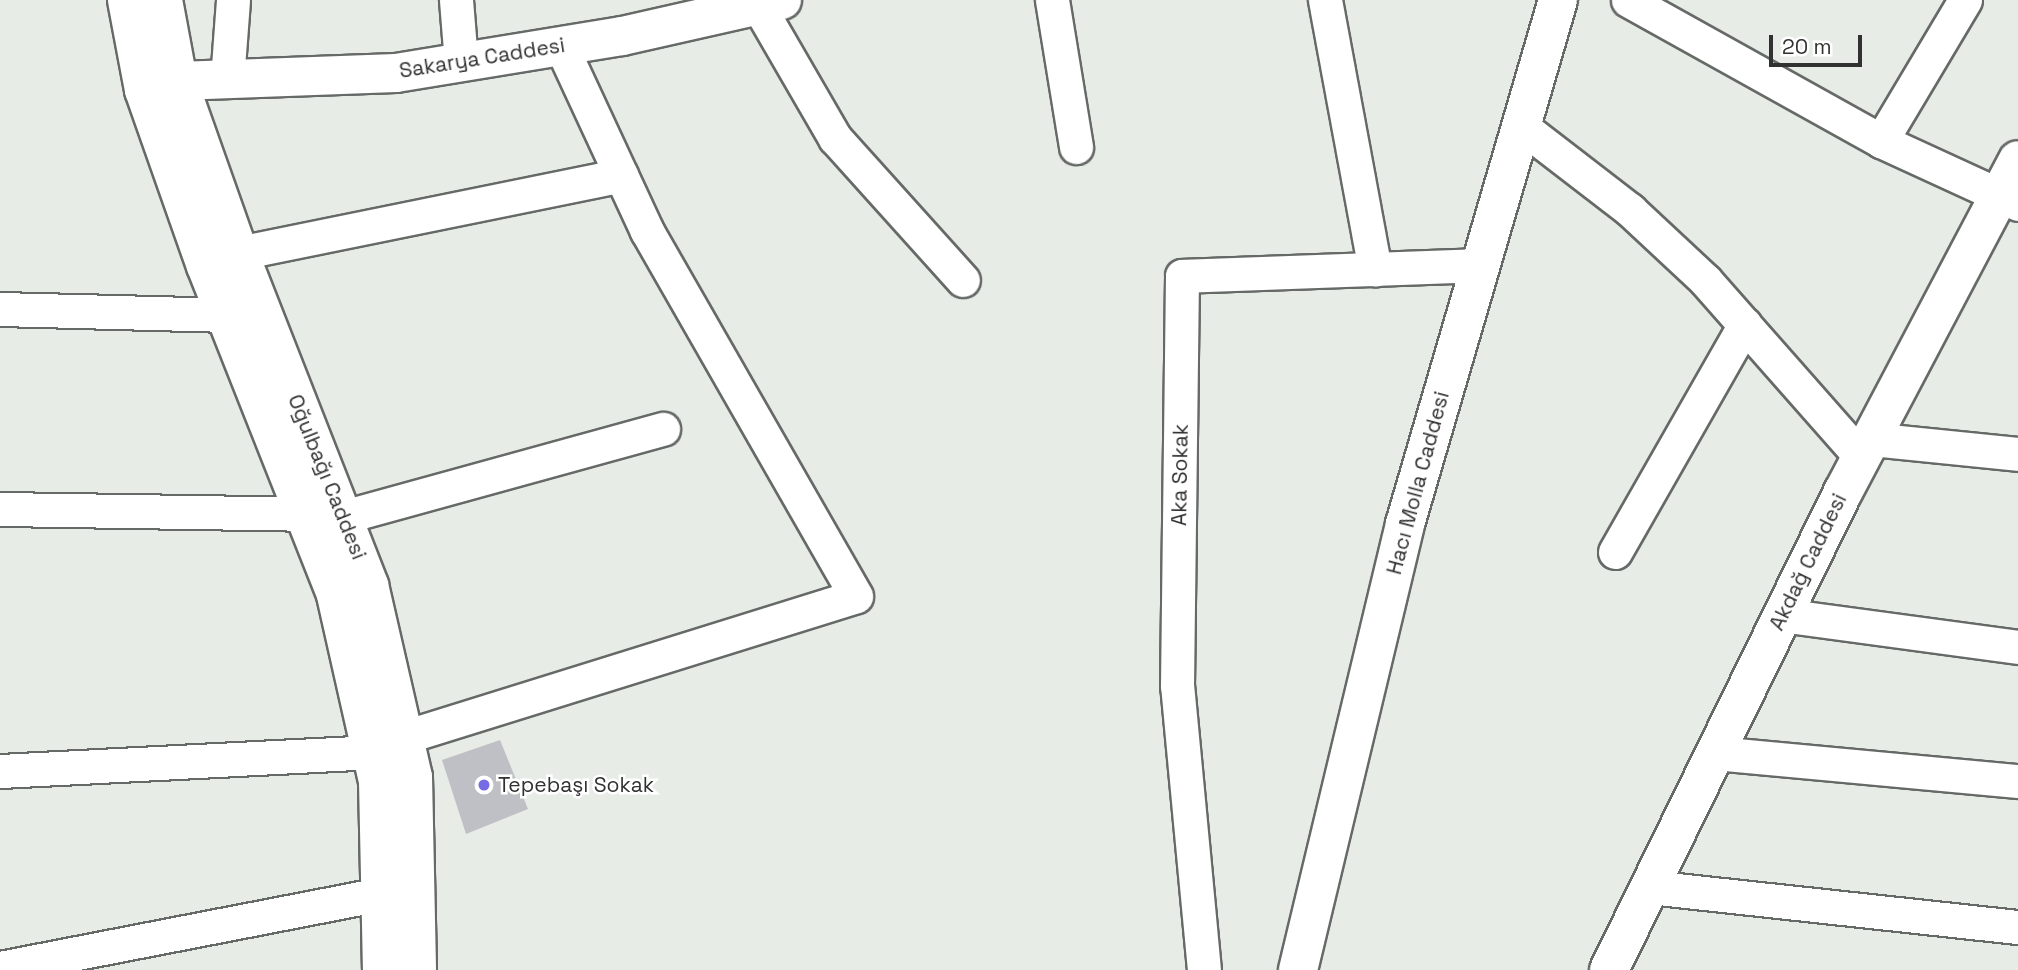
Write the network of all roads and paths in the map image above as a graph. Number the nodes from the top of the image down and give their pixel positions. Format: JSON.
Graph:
{"nodes":[{"id":1,"x":127,"y":0,"type":"edge"},
{"id":2,"x":163,"y":0,"type":"edge"},
{"id":3,"x":233,"y":0,"type":"edge"},
{"id":4,"x":456,"y":0,"type":"edge"},
{"id":5,"x":1052,"y":0,"type":"edge"},
{"id":6,"x":1325,"y":0,"type":"edge"},
{"id":7,"x":1558,"y":0,"type":"edge"},
{"id":8,"x":1628,"y":0,"type":"edge"},
{"id":9,"x":1965,"y":0,"type":"edge"},
{"id":10,"x":765,"y":2,"type":"edge"},
{"id":11,"x":561,"y":46,"type":"junction"},
{"id":12,"x":461,"y":62,"type":"junction"},
{"id":13,"x":227,"y":79,"type":"junction"},
{"id":14,"x":178,"y":81,"type":"junction"},
{"id":15,"x":1521,"y":126,"type":"junction"},
{"id":16,"x":1881,"y":141,"type":"junction"},
{"id":17,"x":1076,"y":147,"type":"dead end"},
{"id":18,"x":2018,"y":160,"type":"edge"},
{"id":19,"x":621,"y":175,"type":"junction"},
{"id":20,"x":2007,"y":200,"type":"edge"},
{"id":21,"x":239,"y":253,"type":"junction"},
{"id":22,"x":1480,"y":265,"type":"junction"},
{"id":23,"x":1375,"y":269,"type":"junction"},
{"id":24,"x":963,"y":280,"type":"dead end"},
{"id":25,"x":0,"y":309,"type":"edge"},
{"id":26,"x":225,"y":315,"type":"junction"},
{"id":27,"x":1745,"y":324,"type":"junction"},
{"id":28,"x":663,"y":429,"type":"dead end"},
{"id":29,"x":1866,"y":448,"type":"junction"},
{"id":30,"x":2018,"y":454,"type":"edge"},
{"id":31,"x":0,"y":509,"type":"edge"},
{"id":32,"x":304,"y":514,"type":"junction"},
{"id":33,"x":343,"y":517,"type":"junction"},
{"id":34,"x":1615,"y":552,"type":"dead end"},
{"id":35,"x":1782,"y":615,"type":"junction"},
{"id":36,"x":2018,"y":647,"type":"edge"},
{"id":37,"x":388,"y":744,"type":"junction"},
{"id":38,"x":1715,"y":753,"type":"junction"},
{"id":39,"x":0,"y":771,"type":"edge"},
{"id":40,"x":2018,"y":781,"type":"edge"},
{"id":41,"x":1649,"y":887,"type":"junction"},
{"id":42,"x":380,"y":894,"type":"junction"},
{"id":43,"x":2018,"y":928,"type":"edge"},
{"id":44,"x":0,"y":968,"type":"edge"},
{"id":45,"x":382,"y":970,"type":"edge"},
{"id":46,"x":417,"y":970,"type":"edge"},
{"id":47,"x":1204,"y":970,"type":"edge"},
{"id":48,"x":1297,"y":970,"type":"edge"},
{"id":49,"x":1609,"y":970,"type":"edge"}],
"edges":[{"from":1,"to":26,"type":"street","name":"Oğulbağı Caddesi"},
{"from":2,"to":14,"type":"street","name":"Oğulbağı Caddesi"},
{"from":3,"to":13,"type":"street"},
{"from":4,"to":12,"type":"street"},
{"from":5,"to":17,"type":"street"},
{"from":6,"to":23,"type":"street"},
{"from":7,"to":15,"type":"street","name":"Hacı Molla Caddesi"},
{"from":8,"to":16,"type":"street"},
{"from":9,"to":16,"type":"street"},
{"from":10,"to":11,"type":"street","name":"Sakarya Caddesi"},
{"from":10,"to":24,"type":"street"},
{"from":11,"to":12,"type":"street","name":"Sakarya Caddesi"},
{"from":11,"to":19,"type":"street"},
{"from":12,"to":13,"type":"street","name":"Sakarya Caddesi"},
{"from":13,"to":14,"type":"street","name":"Sakarya Caddesi"},
{"from":14,"to":21,"type":"street","name":"Oğulbağı Caddesi"},
{"from":15,"to":22,"type":"street","name":"Hacı Molla Caddesi"},
{"from":15,"to":27,"type":"street"},
{"from":16,"to":20,"type":"street"},
{"from":18,"to":20,"type":"street","name":"Akdağ Caddesi"},
{"from":19,"to":21,"type":"street"},
{"from":19,"to":37,"type":"street"},
{"from":20,"to":29,"type":"street","name":"Akdağ Caddesi"},
{"from":21,"to":33,"type":"street","name":"Oğulbağı Caddesi"},
{"from":22,"to":23,"type":"street","name":"Aka Sokak"},
{"from":22,"to":48,"type":"street","name":"Hacı Molla Caddesi"},
{"from":23,"to":47,"type":"street","name":"Aka Sokak"},
{"from":25,"to":26,"type":"street"},
{"from":26,"to":32,"type":"street","name":"Oğulbağı Caddesi"},
{"from":27,"to":29,"type":"street"},
{"from":27,"to":34,"type":"street"},
{"from":28,"to":33,"type":"street"},
{"from":29,"to":30,"type":"street"},
{"from":29,"to":35,"type":"street","name":"Akdağ Caddesi"},
{"from":31,"to":32,"type":"street"},
{"from":32,"to":37,"type":"street","name":"Oğulbağı Caddesi"},
{"from":33,"to":37,"type":"street","name":"Oğulbağı Caddesi"},
{"from":35,"to":36,"type":"street"},
{"from":35,"to":38,"type":"street","name":"Akdağ Caddesi"},
{"from":37,"to":39,"type":"street"},
{"from":37,"to":42,"type":"street","name":"Oğulbağı Caddesi"},
{"from":37,"to":46,"type":"street","name":"Oğulbağı Caddesi"},
{"from":38,"to":40,"type":"street"},
{"from":38,"to":41,"type":"street","name":"Akdağ Caddesi"},
{"from":41,"to":43,"type":"street"},
{"from":41,"to":49,"type":"street","name":"Akdağ Caddesi"},
{"from":42,"to":44,"type":"street"},
{"from":42,"to":45,"type":"street","name":"Oğulbağı Caddesi"}]}
